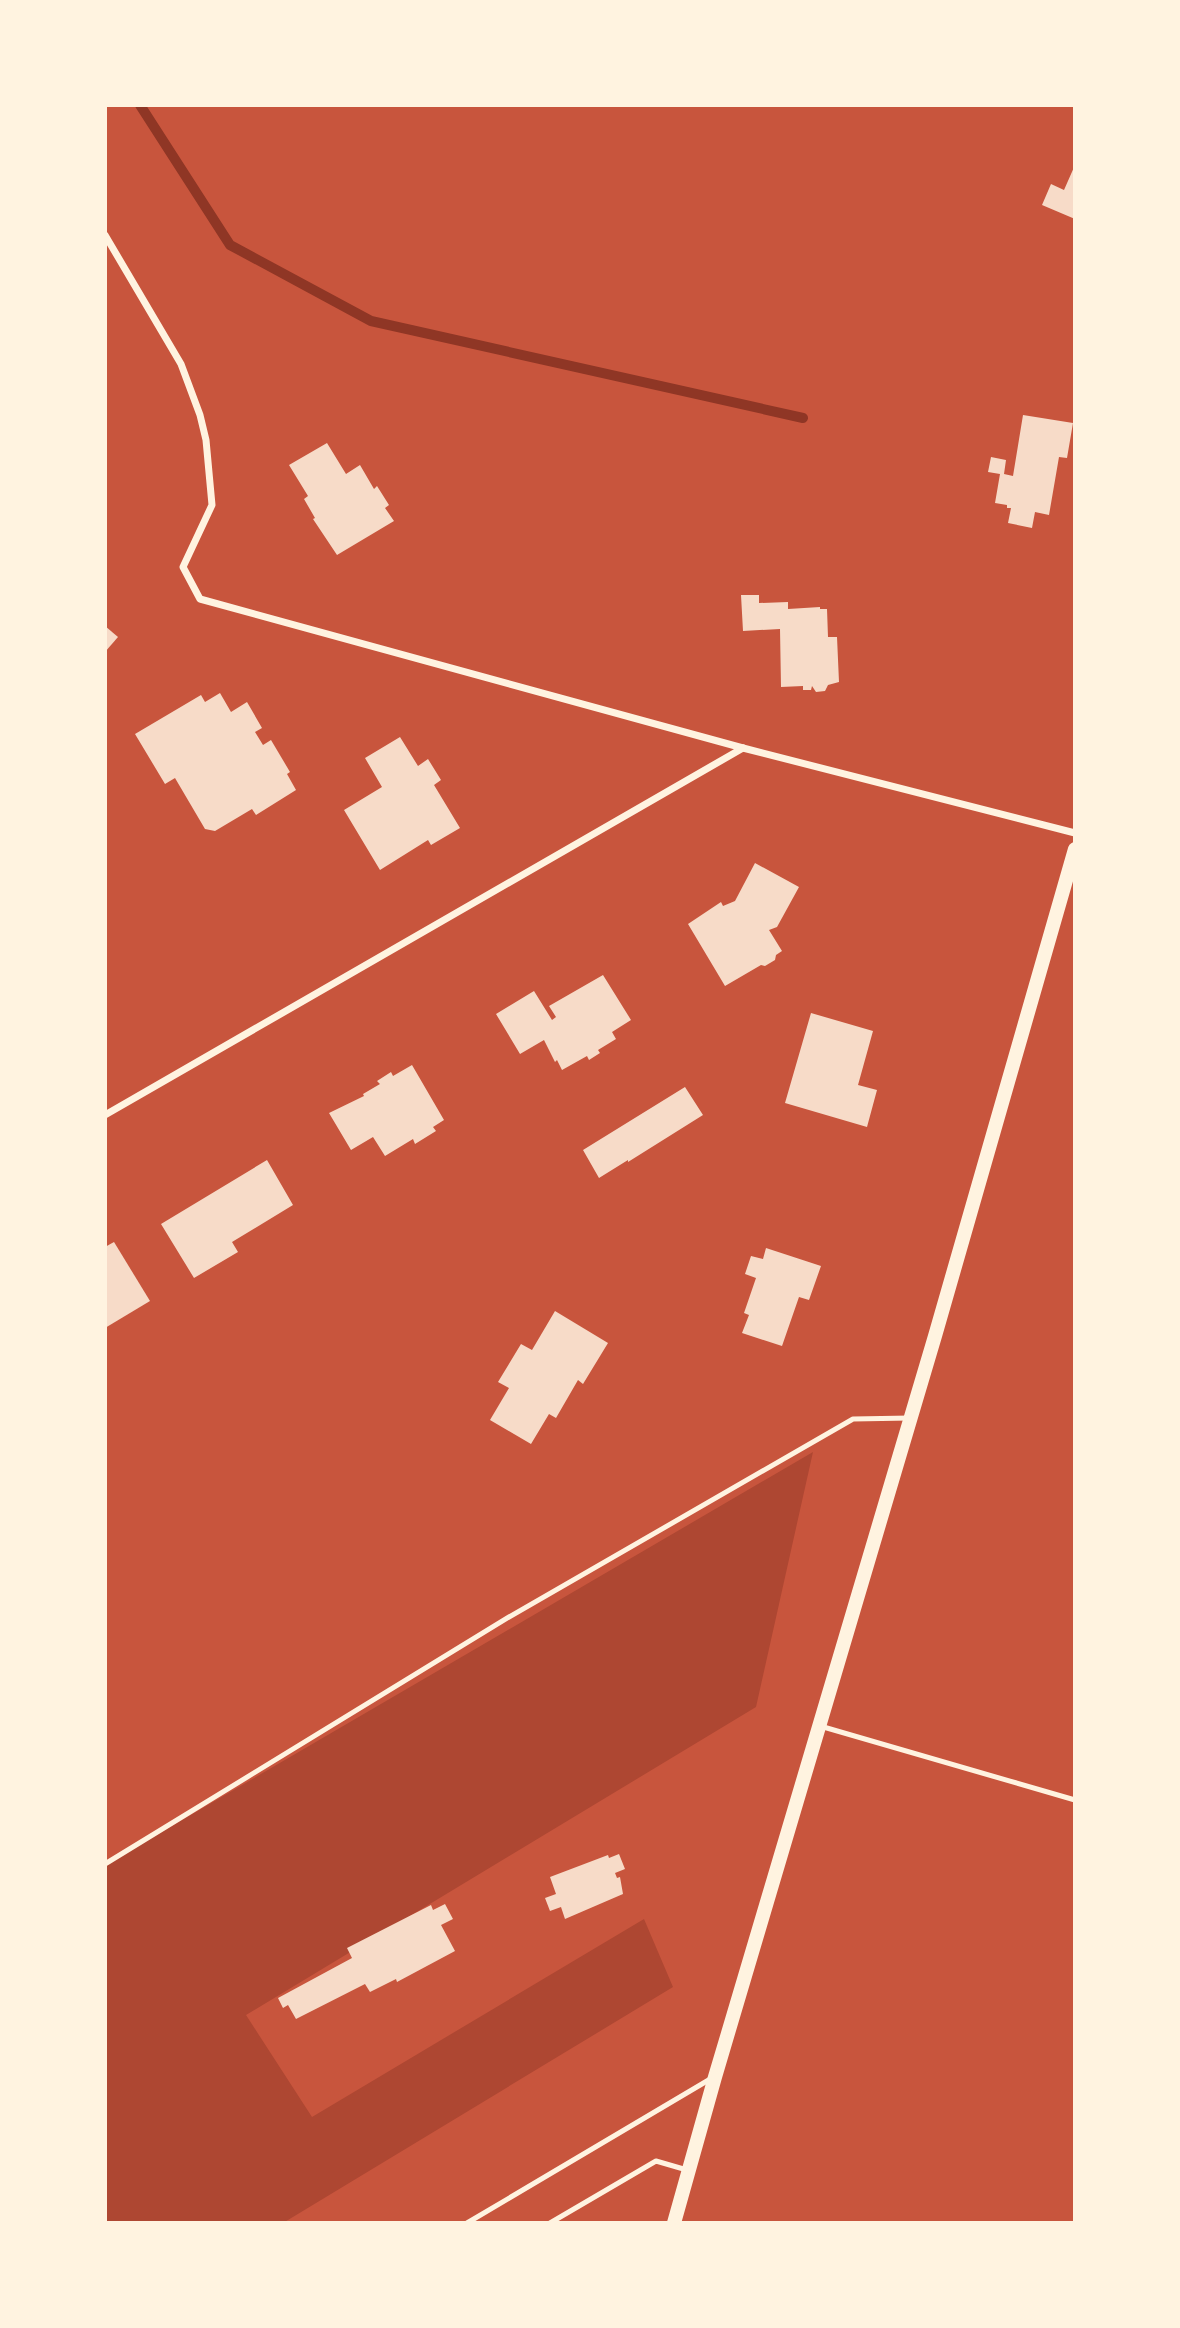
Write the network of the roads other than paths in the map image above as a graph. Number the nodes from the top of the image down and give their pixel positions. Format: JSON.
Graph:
{"nodes":[{"id":1,"x":105,"y":235,"type":"edge"},
{"id":2,"x":743,"y":748,"type":"junction"},
{"id":3,"x":1075,"y":833,"type":"edge"},
{"id":4,"x":1075,"y":849,"type":"edge"},
{"id":5,"x":105,"y":1115,"type":"edge"},
{"id":6,"x":910,"y":1418,"type":"junction"},
{"id":7,"x":820,"y":1726,"type":"junction"},
{"id":8,"x":1075,"y":1800,"type":"edge"},
{"id":9,"x":105,"y":1864,"type":"edge"},
{"id":10,"x":715,"y":2077,"type":"junction"},
{"id":11,"x":689,"y":2170,"type":"junction"},
{"id":12,"x":467,"y":2223,"type":"edge"},
{"id":13,"x":550,"y":2223,"type":"edge"},
{"id":14,"x":674,"y":2223,"type":"edge"}],
"edges":[{"from":1,"to":2,"type":"street"},
{"from":2,"to":3,"type":"street"},
{"from":2,"to":5,"type":"street"},
{"from":4,"to":6,"type":"main road"},
{"from":6,"to":7,"type":"main road"},
{"from":6,"to":9,"type":"lane"},
{"from":7,"to":8,"type":"lane"},
{"from":7,"to":10,"type":"main road"},
{"from":10,"to":11,"type":"main road"},
{"from":10,"to":12,"type":"lane"},
{"from":11,"to":13,"type":"lane"},
{"from":11,"to":14,"type":"main road"}]}
